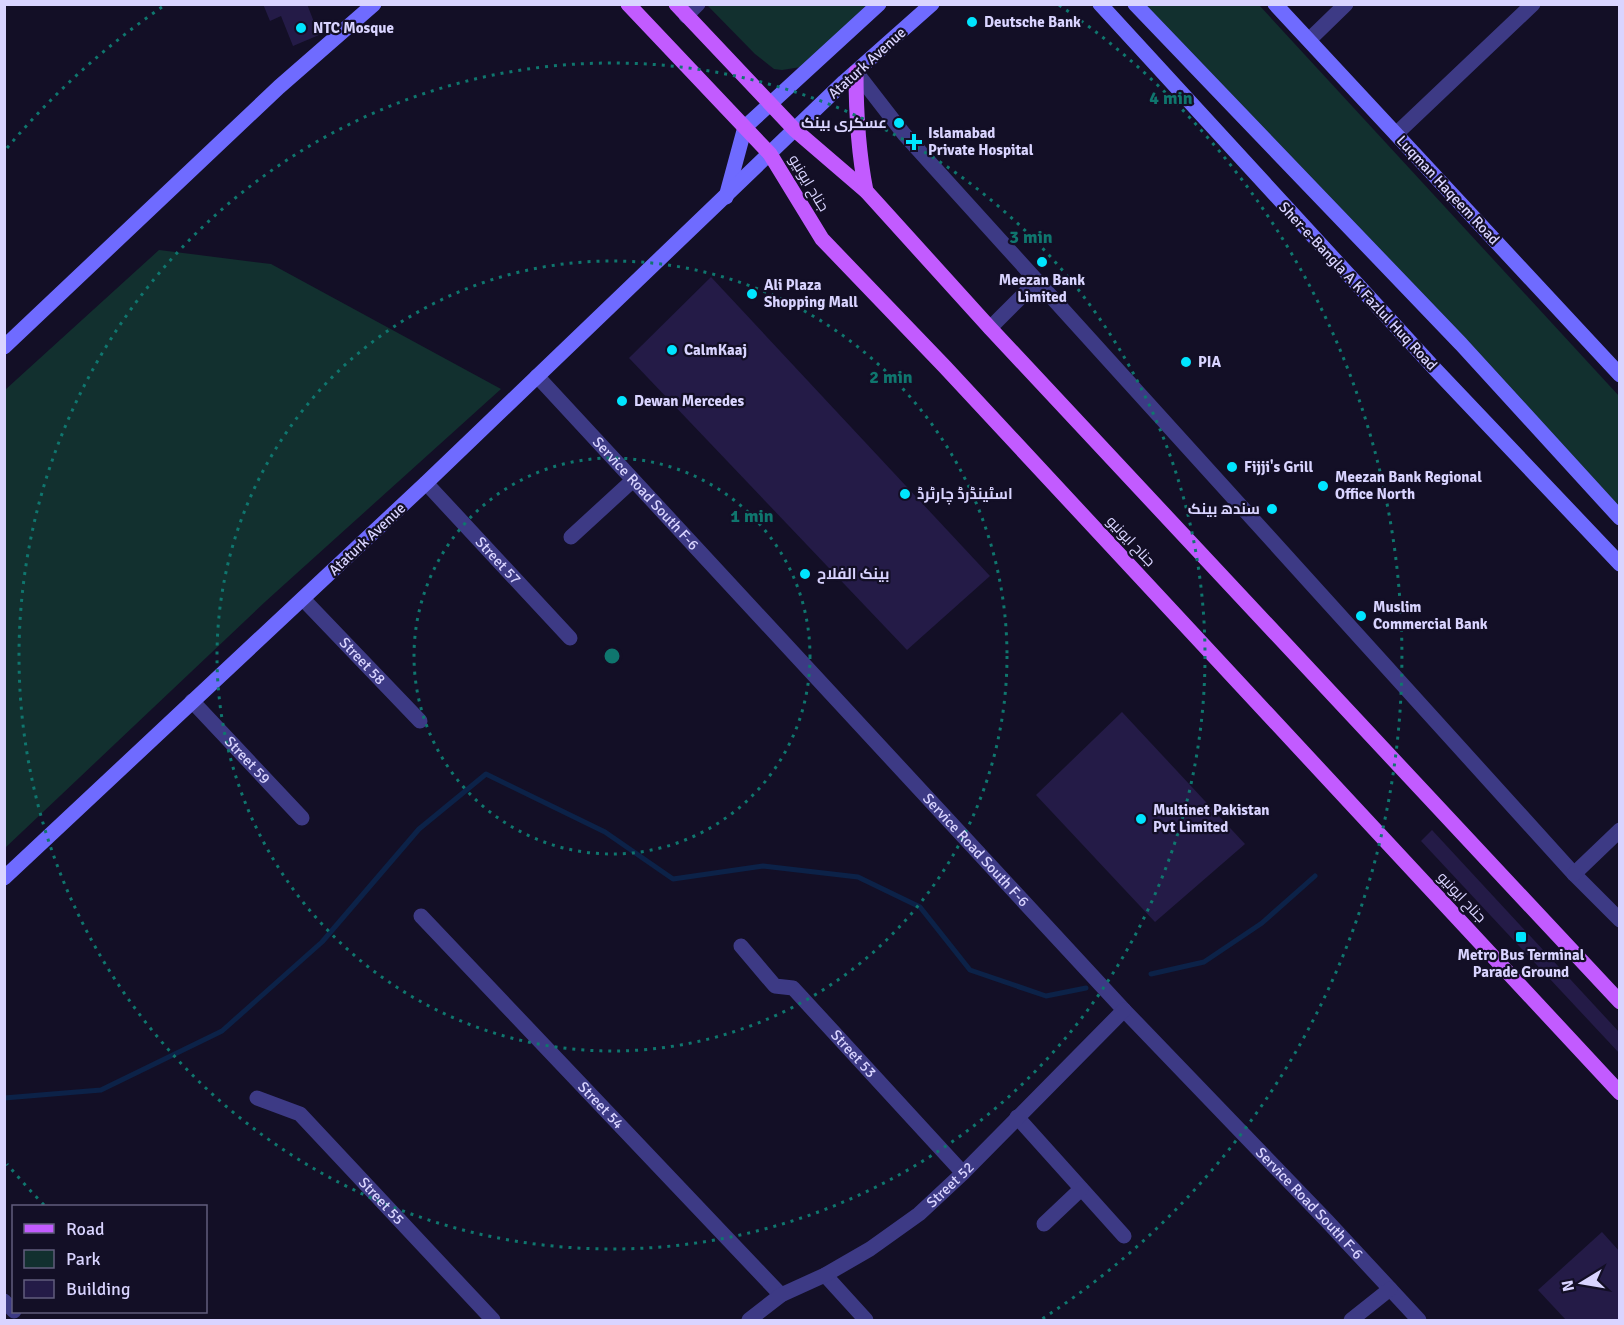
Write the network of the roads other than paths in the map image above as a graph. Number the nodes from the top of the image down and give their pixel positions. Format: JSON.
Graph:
{"nodes":[{"id":1,"x":374,"y":4,"type":"edge"},
{"id":2,"x":628,"y":4,"type":"edge"},
{"id":3,"x":698,"y":4,"type":"edge"},
{"id":4,"x":879,"y":4,"type":"edge"},
{"id":5,"x":932,"y":4,"type":"edge"},
{"id":6,"x":1100,"y":4,"type":"edge"},
{"id":7,"x":1135,"y":4,"type":"edge"},
{"id":8,"x":1275,"y":4,"type":"edge"},
{"id":9,"x":1346,"y":4,"type":"edge"},
{"id":10,"x":1533,"y":4,"type":"edge"},
{"id":11,"x":681,"y":10,"type":"edge"},
{"id":12,"x":1310,"y":40,"type":"junction"},
{"id":13,"x":856,"y":72,"type":"junction"},
{"id":14,"x":771,"y":104,"type":"junction"},
{"id":15,"x":745,"y":127,"type":"junction"},
{"id":16,"x":795,"y":130,"type":"junction"},
{"id":17,"x":1396,"y":134,"type":"junction"},
{"id":18,"x":770,"y":154,"type":"junction"},
{"id":19,"x":866,"y":191,"type":"junction"},
{"id":20,"x":726,"y":197,"type":"junction"},
{"id":21,"x":1037,"y":281,"type":"junction"},
{"id":22,"x":990,"y":328,"type":"junction"},
{"id":23,"x":4,"y":347,"type":"edge"},
{"id":24,"x":1620,"y":375,"type":"edge"},
{"id":25,"x":537,"y":376,"type":"junction"},
{"id":26,"x":632,"y":481,"type":"junction"},
{"id":27,"x":426,"y":483,"type":"junction"},
{"id":28,"x":1620,"y":518,"type":"edge"},
{"id":29,"x":572,"y":537,"type":"dead end"},
{"id":30,"x":1620,"y":564,"type":"edge"},
{"id":31,"x":303,"y":599,"type":"junction"},
{"id":32,"x":570,"y":638,"type":"dead end"},
{"id":33,"x":192,"y":701,"type":"junction"},
{"id":34,"x":420,"y":721,"type":"dead end"},
{"id":35,"x":302,"y":818,"type":"dead end"},
{"id":36,"x":1620,"y":830,"type":"edge"},
{"id":37,"x":1574,"y":874,"type":"junction"},
{"id":38,"x":4,"y":878,"type":"edge"},
{"id":39,"x":421,"y":916,"type":"dead end"},
{"id":40,"x":1620,"y":920,"type":"edge"},
{"id":41,"x":741,"y":946,"type":"dead end"},
{"id":42,"x":1620,"y":1002,"type":"edge"},
{"id":43,"x":1124,"y":1010,"type":"junction"},
{"id":44,"x":1620,"y":1093,"type":"edge"},
{"id":45,"x":257,"y":1098,"type":"dead end"},
{"id":46,"x":1017,"y":1117,"type":"junction"},
{"id":47,"x":963,"y":1173,"type":"junction"},
{"id":48,"x":1081,"y":1189,"type":"junction"},
{"id":49,"x":1044,"y":1224,"type":"dead end"},
{"id":50,"x":1124,"y":1236,"type":"dead end"},
{"id":51,"x":825,"y":1275,"type":"junction"},
{"id":52,"x":1390,"y":1289,"type":"junction"},
{"id":53,"x":781,"y":1295,"type":"junction"},
{"id":54,"x":493,"y":1320,"type":"edge"},
{"id":55,"x":749,"y":1320,"type":"edge"},
{"id":56,"x":866,"y":1320,"type":"edge"},
{"id":57,"x":1351,"y":1320,"type":"edge"},
{"id":58,"x":1419,"y":1320,"type":"edge"}],
"edges":[{"from":1,"to":23,"type":"street"},
{"from":2,"to":15,"type":"main road","name":"جناح ایونیو"},
{"from":3,"to":11,"type":"street"},
{"from":4,"to":14,"type":"street"},
{"from":5,"to":13,"type":"street","name":"Ataturk Avenue"},
{"from":6,"to":30,"type":"street","name":"Sher-e-Bangla A K Fazlul Huq Road"},
{"from":7,"to":28,"type":"street"},
{"from":8,"to":12,"type":"street","name":"Luqman Haqeem Road"},
{"from":9,"to":12,"type":"street"},
{"from":10,"to":17,"type":"street"},
{"from":11,"to":14,"type":"main road","name":"جناح ایونیو"},
{"from":12,"to":17,"type":"street","name":"Luqman Haqeem Road"},
{"from":13,"to":16,"type":"street","name":"Ataturk Avenue"},
{"from":13,"to":19,"type":"main road"},
{"from":13,"to":21,"type":"street"},
{"from":14,"to":15,"type":"street"},
{"from":14,"to":16,"type":"main road","name":"جناح ایونیو"},
{"from":15,"to":18,"type":"main road","name":"جناح ایونیو"},
{"from":15,"to":20,"type":"street"},
{"from":16,"to":18,"type":"street","name":"Ataturk Avenue"},
{"from":16,"to":19,"type":"main road","name":"جناح ایونیو"},
{"from":17,"to":24,"type":"street","name":"Luqman Haqeem Road"},
{"from":18,"to":20,"type":"street","name":"Ataturk Avenue"},
{"from":18,"to":44,"type":"main road","name":"جناح ایونیو"},
{"from":19,"to":22,"type":"main road","name":"جناح ایونیو"},
{"from":20,"to":25,"type":"street","name":"Ataturk Avenue"},
{"from":21,"to":22,"type":"street"},
{"from":21,"to":37,"type":"street"},
{"from":22,"to":42,"type":"main road","name":"جناح ایونیو"},
{"from":25,"to":26,"type":"street","name":"Service Road South F-6"},
{"from":25,"to":27,"type":"street","name":"Ataturk Avenue"},
{"from":26,"to":29,"type":"street"},
{"from":26,"to":43,"type":"street","name":"Service Road South F-6"},
{"from":27,"to":31,"type":"street","name":"Ataturk Avenue"},
{"from":27,"to":32,"type":"street","name":"Street 57"},
{"from":31,"to":33,"type":"street","name":"Ataturk Avenue"},
{"from":31,"to":34,"type":"street","name":"Street 58"},
{"from":33,"to":35,"type":"street","name":"Street 59"},
{"from":33,"to":38,"type":"street","name":"Ataturk Avenue"},
{"from":36,"to":37,"type":"street"},
{"from":37,"to":40,"type":"street"},
{"from":39,"to":53,"type":"street","name":"Street 54"},
{"from":41,"to":47,"type":"street","name":"Street 53"},
{"from":43,"to":46,"type":"street","name":"Street 52"},
{"from":43,"to":52,"type":"street","name":"Service Road South F-6"},
{"from":45,"to":54,"type":"street","name":"Street 55"},
{"from":46,"to":47,"type":"street","name":"Street 52"},
{"from":46,"to":48,"type":"street"},
{"from":47,"to":51,"type":"street","name":"Street 52"},
{"from":48,"to":49,"type":"street"},
{"from":48,"to":50,"type":"street"},
{"from":51,"to":53,"type":"street","name":"Street 52"},
{"from":51,"to":56,"type":"street"},
{"from":52,"to":57,"type":"street"},
{"from":52,"to":58,"type":"street","name":"Service Road South F-6"},
{"from":53,"to":55,"type":"street","name":"Street 52"}]}
